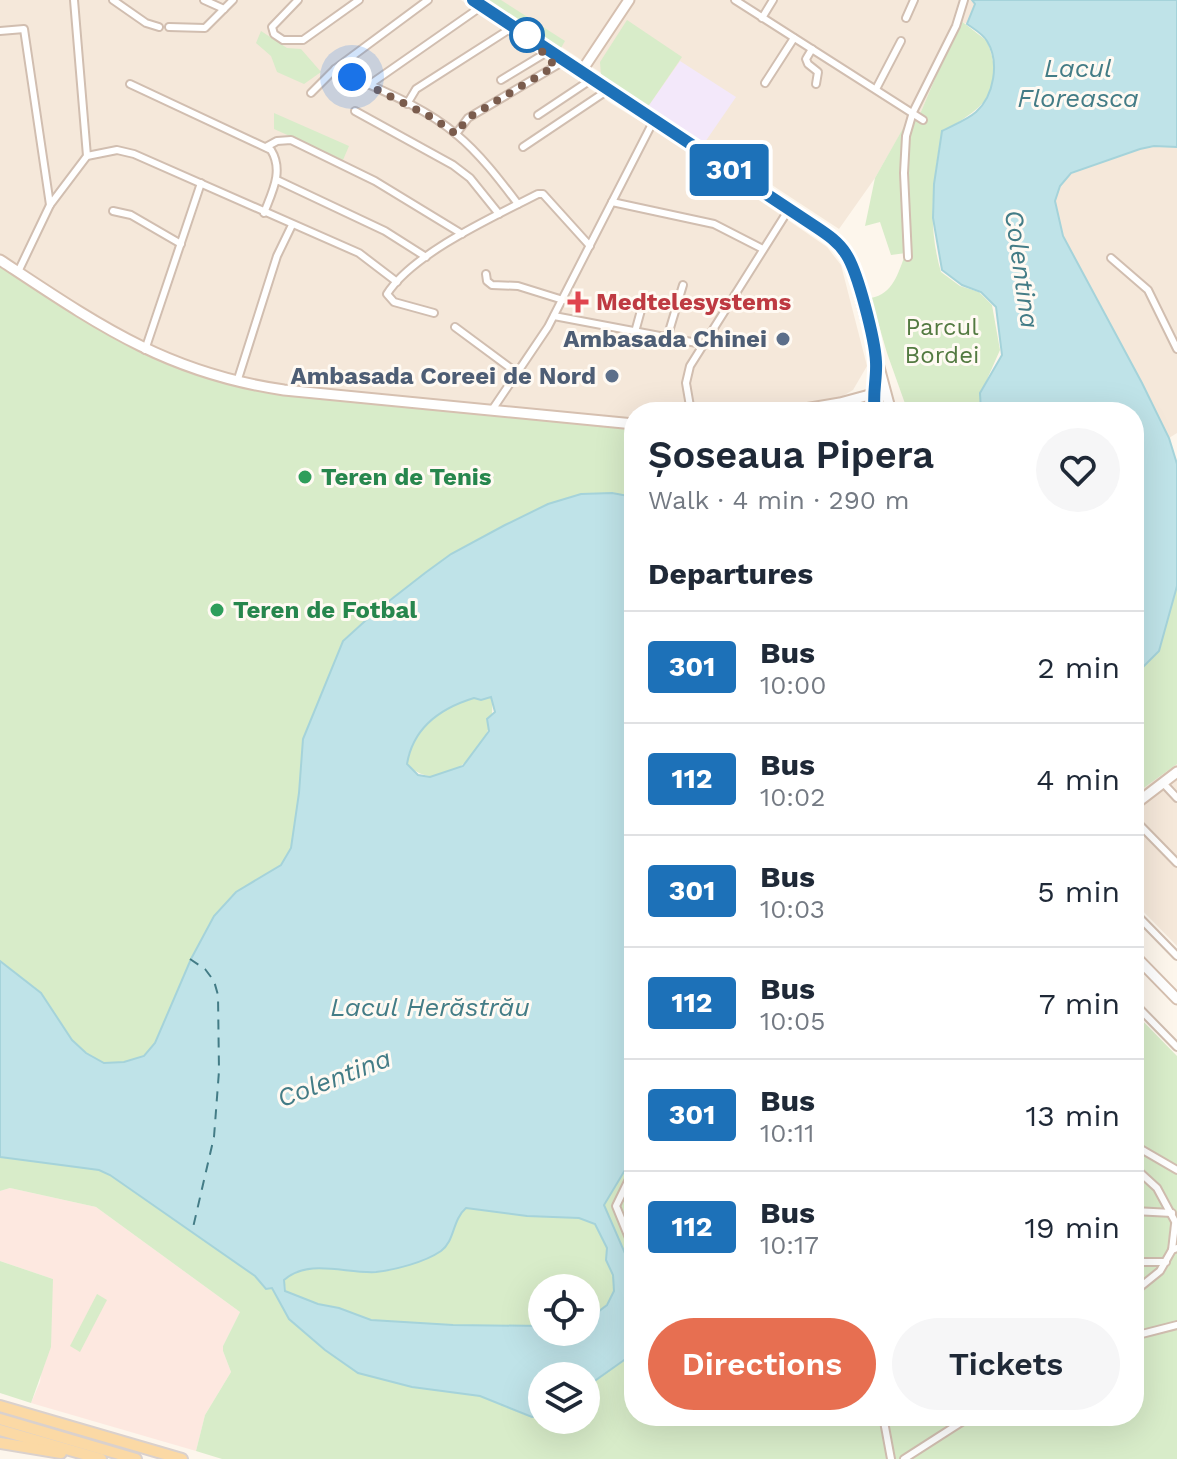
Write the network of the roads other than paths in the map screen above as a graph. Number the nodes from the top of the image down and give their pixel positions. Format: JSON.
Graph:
{"nodes":[{"id":1,"x":74,"y":0,"type":"edge"},
{"id":2,"x":113,"y":0,"type":"edge"},
{"id":3,"x":204,"y":0,"type":"edge"},
{"id":4,"x":233,"y":0,"type":"edge"},
{"id":5,"x":298,"y":0,"type":"edge"},
{"id":6,"x":359,"y":0,"type":"edge"},
{"id":7,"x":428,"y":0,"type":"edge"},
{"id":8,"x":622,"y":0,"type":"edge"},
{"id":9,"x":629,"y":0,"type":"edge"},
{"id":10,"x":735,"y":0,"type":"edge"},
{"id":11,"x":773,"y":0,"type":"edge"},
{"id":12,"x":914,"y":0,"type":"edge"},
{"id":13,"x":964,"y":0,"type":"edge"},
{"id":14,"x":477,"y":3,"type":"edge"},
{"id":15,"x":224,"y":9,"type":"junction"},
{"id":16,"x":762,"y":18,"type":"junction"},
{"id":17,"x":906,"y":18,"type":"dead end"},
{"id":18,"x":513,"y":26,"type":"junction"},
{"id":19,"x":159,"y":27,"type":"dead end"},
{"id":20,"x":169,"y":27,"type":"dead end"},
{"id":21,"x":0,"y":31,"type":"edge"},
{"id":22,"x":794,"y":38,"type":"junction"},
{"id":23,"x":901,"y":41,"type":"dead end"},
{"id":24,"x":812,"y":49,"type":"junction"},
{"id":25,"x":550,"y":51,"type":"junction"},
{"id":26,"x":564,"y":61,"type":"junction"},
{"id":27,"x":335,"y":69,"type":"junction"},
{"id":28,"x":579,"y":71,"type":"junction"},
{"id":29,"x":592,"y":79,"type":"junction"},
{"id":30,"x":501,"y":80,"type":"dead end"},
{"id":31,"x":765,"y":83,"type":"dead end"},
{"id":32,"x":130,"y":84,"type":"dead end"},
{"id":33,"x":816,"y":84,"type":"dead end"},
{"id":34,"x":369,"y":85,"type":"junction"},
{"id":35,"x":876,"y":89,"type":"junction"},
{"id":36,"x":608,"y":90,"type":"junction"},
{"id":37,"x":311,"y":93,"type":"dead end"},
{"id":38,"x":407,"y":104,"type":"junction"},
{"id":39,"x":355,"y":111,"type":"dead end"},
{"id":40,"x":913,"y":112,"type":"junction"},
{"id":41,"x":538,"y":115,"type":"dead end"},
{"id":42,"x":654,"y":120,"type":"junction"},
{"id":43,"x":923,"y":120,"type":"dead end"},
{"id":44,"x":456,"y":134,"type":"junction"},
{"id":45,"x":266,"y":147,"type":"junction"},
{"id":46,"x":523,"y":147,"type":"dead end"},
{"id":47,"x":87,"y":156,"type":"junction"},
{"id":48,"x":277,"y":180,"type":"junction"},
{"id":49,"x":201,"y":183,"type":"junction"},
{"id":50,"x":612,"y":202,"type":"junction"},
{"id":51,"x":518,"y":204,"type":"junction"},
{"id":52,"x":50,"y":205,"type":"junction"},
{"id":53,"x":789,"y":209,"type":"junction"},
{"id":54,"x":113,"y":211,"type":"dead end"},
{"id":55,"x":264,"y":213,"type":"junction"},
{"id":56,"x":499,"y":214,"type":"junction"},
{"id":57,"x":292,"y":225,"type":"junction"},
{"id":58,"x":462,"y":234,"type":"junction"},
{"id":59,"x":181,"y":244,"type":"junction"},
{"id":60,"x":590,"y":246,"type":"junction"},
{"id":61,"x":763,"y":249,"type":"junction"},
{"id":62,"x":426,"y":257,"type":"junction"},
{"id":63,"x":908,"y":257,"type":"dead end"},
{"id":64,"x":1111,"y":258,"type":"dead end"},
{"id":65,"x":0,"y":260,"type":"edge"},
{"id":66,"x":18,"y":272,"type":"junction"},
{"id":67,"x":486,"y":274,"type":"dead end"},
{"id":68,"x":397,"y":282,"type":"junction"},
{"id":69,"x":683,"y":285,"type":"dead end"},
{"id":70,"x":563,"y":300,"type":"junction"},
{"id":71,"x":643,"y":303,"type":"dead end"},
{"id":72,"x":434,"y":313,"type":"dead end"},
{"id":73,"x":554,"y":316,"type":"junction"},
{"id":74,"x":1177,"y":323,"type":"edge"},
{"id":75,"x":455,"y":327,"type":"dead end"},
{"id":76,"x":1167,"y":328,"type":"junction"},
{"id":77,"x":635,"y":332,"type":"junction"},
{"id":78,"x":667,"y":338,"type":"junction"},
{"id":79,"x":702,"y":344,"type":"junction"},
{"id":80,"x":1177,"y":349,"type":"edge"},
{"id":81,"x":145,"y":351,"type":"junction"},
{"id":82,"x":876,"y":364,"type":"junction"},
{"id":83,"x":517,"y":373,"type":"junction"},
{"id":84,"x":237,"y":382,"type":"junction"},
{"id":85,"x":873,"y":394,"type":"junction"},
{"id":86,"x":884,"y":395,"type":"junction"},
{"id":87,"x":689,"y":402,"type":"edge"},
{"id":88,"x":839,"y":402,"type":"edge"},
{"id":89,"x":874,"y":402,"type":"edge"},
{"id":90,"x":887,"y":402,"type":"edge"},
{"id":91,"x":491,"y":410,"type":"junction"},
{"id":92,"x":624,"y":423,"type":"edge"},
{"id":93,"x":1177,"y":772,"type":"edge"},
{"id":94,"x":1163,"y":783,"type":"junction"},
{"id":95,"x":1144,"y":797,"type":"edge"},
{"id":96,"x":1177,"y":798,"type":"edge"},
{"id":97,"x":1144,"y":829,"type":"edge"},
{"id":98,"x":1177,"y":863,"type":"edge"},
{"id":99,"x":1144,"y":922,"type":"edge"},
{"id":100,"x":1177,"y":956,"type":"edge"},
{"id":101,"x":1144,"y":965,"type":"edge"},
{"id":102,"x":1177,"y":999,"type":"edge"},
{"id":103,"x":1144,"y":1015,"type":"edge"},
{"id":104,"x":1177,"y":1047,"type":"edge"},
{"id":105,"x":1144,"y":1151,"type":"edge"},
{"id":106,"x":1177,"y":1170,"type":"edge"},
{"id":107,"x":1144,"y":1176,"type":"edge"},
{"id":108,"x":624,"y":1190,"type":"edge"},
{"id":109,"x":1144,"y":1212,"type":"edge"},
{"id":110,"x":1172,"y":1213,"type":"junction"},
{"id":111,"x":1176,"y":1224,"type":"edge"},
{"id":112,"x":624,"y":1226,"type":"edge"},
{"id":113,"x":1174,"y":1249,"type":"edge"},
{"id":114,"x":1144,"y":1262,"type":"edge"},
{"id":115,"x":1166,"y":1262,"type":"junction"},
{"id":116,"x":1144,"y":1286,"type":"edge"},
{"id":117,"x":1177,"y":1325,"type":"edge"},
{"id":118,"x":1144,"y":1333,"type":"edge"},
{"id":119,"x":0,"y":1406,"type":"edge"},
{"id":120,"x":0,"y":1419,"type":"edge"},
{"id":121,"x":885,"y":1426,"type":"edge"},
{"id":122,"x":955,"y":1426,"type":"edge"},
{"id":123,"x":0,"y":1430,"type":"edge"},
{"id":124,"x":52,"y":1434,"type":"junction"},
{"id":125,"x":32,"y":1439,"type":"junction"},
{"id":126,"x":0,"y":1443,"type":"edge"},
{"id":127,"x":98,"y":1458,"type":"edge"},
{"id":128,"x":136,"y":1459,"type":"edge"},
{"id":129,"x":182,"y":1459,"type":"edge"},
{"id":130,"x":891,"y":1459,"type":"edge"},
{"id":131,"x":904,"y":1459,"type":"edge"}],
"edges":[{"from":1,"to":47,"type":"street"},
{"from":2,"to":19,"type":"street"},
{"from":3,"to":15,"type":"street"},
{"from":4,"to":15,"type":"street"},
{"from":5,"to":6,"type":"street"},
{"from":7,"to":27,"type":"street"},
{"from":8,"to":28,"type":"main road"},
{"from":9,"to":28,"type":"main road"},
{"from":10,"to":16,"type":"street"},
{"from":11,"to":16,"type":"street"},
{"from":12,"to":17,"type":"street"},
{"from":13,"to":40,"type":"street"},
{"from":14,"to":18,"type":"main road"},
{"from":14,"to":34,"type":"street"},
{"from":15,"to":20,"type":"street"},
{"from":16,"to":22,"type":"street"},
{"from":18,"to":25,"type":"main road"},
{"from":18,"to":38,"type":"street"},
{"from":21,"to":52,"type":"street"},
{"from":22,"to":24,"type":"street"},
{"from":22,"to":31,"type":"street"},
{"from":23,"to":35,"type":"street"},
{"from":24,"to":33,"type":"street"},
{"from":24,"to":35,"type":"street"},
{"from":25,"to":26,"type":"main road"},
{"from":25,"to":30,"type":"street"},
{"from":26,"to":28,"type":"main road"},
{"from":26,"to":44,"type":"street"},
{"from":27,"to":34,"type":"street"},
{"from":27,"to":37,"type":"street"},
{"from":28,"to":29,"type":"main road"},
{"from":29,"to":36,"type":"main road"},
{"from":29,"to":41,"type":"street"},
{"from":32,"to":45,"type":"street"},
{"from":34,"to":38,"type":"street"},
{"from":35,"to":40,"type":"street"},
{"from":36,"to":42,"type":"main road"},
{"from":36,"to":46,"type":"street"},
{"from":38,"to":44,"type":"street"},
{"from":39,"to":56,"type":"street"},
{"from":40,"to":43,"type":"street"},
{"from":40,"to":63,"type":"street"},
{"from":42,"to":50,"type":"street"},
{"from":42,"to":53,"type":"main road"},
{"from":44,"to":51,"type":"street"},
{"from":45,"to":48,"type":"street"},
{"from":45,"to":58,"type":"street"},
{"from":47,"to":49,"type":"street"},
{"from":47,"to":52,"type":"street"},
{"from":48,"to":55,"type":"street"},
{"from":48,"to":62,"type":"street"},
{"from":49,"to":55,"type":"street"},
{"from":49,"to":59,"type":"street"},
{"from":50,"to":60,"type":"street"},
{"from":50,"to":61,"type":"street"},
{"from":51,"to":56,"type":"street"},
{"from":51,"to":60,"type":"street"},
{"from":52,"to":66,"type":"street"},
{"from":53,"to":61,"type":"street"},
{"from":53,"to":82,"type":"main road"},
{"from":54,"to":59,"type":"street"},
{"from":55,"to":57,"type":"street"},
{"from":56,"to":58,"type":"street"},
{"from":57,"to":68,"type":"street"},
{"from":57,"to":84,"type":"street"},
{"from":58,"to":62,"type":"street"},
{"from":59,"to":81,"type":"street"},
{"from":60,"to":70,"type":"street"},
{"from":61,"to":79,"type":"street"},
{"from":62,"to":68,"type":"street"},
{"from":64,"to":76,"type":"street"},
{"from":65,"to":66,"type":"main road"},
{"from":66,"to":81,"type":"main road"},
{"from":67,"to":70,"type":"street"},
{"from":68,"to":72,"type":"street"},
{"from":69,"to":78,"type":"street"},
{"from":70,"to":73,"type":"street"},
{"from":71,"to":77,"type":"street"},
{"from":73,"to":77,"type":"street"},
{"from":73,"to":83,"type":"street"},
{"from":74,"to":76,"type":"street"},
{"from":75,"to":83,"type":"street"},
{"from":76,"to":80,"type":"street"},
{"from":77,"to":78,"type":"street"},
{"from":78,"to":79,"type":"street"},
{"from":79,"to":87,"type":"street"},
{"from":81,"to":84,"type":"main road"},
{"from":82,"to":85,"type":"main road"},
{"from":82,"to":86,"type":"main road"},
{"from":83,"to":91,"type":"street"},
{"from":84,"to":91,"type":"main road"},
{"from":85,"to":86,"type":"main road"},
{"from":85,"to":88,"type":"main road"},
{"from":85,"to":89,"type":"main road"},
{"from":86,"to":90,"type":"main road"},
{"from":91,"to":92,"type":"main road"},
{"from":93,"to":94,"type":"main road"},
{"from":94,"to":95,"type":"main road"},
{"from":94,"to":96,"type":"street"},
{"from":97,"to":98,"type":"street"},
{"from":99,"to":100,"type":"street"},
{"from":101,"to":102,"type":"main road"},
{"from":103,"to":104,"type":"street"},
{"from":105,"to":106,"type":"street"},
{"from":107,"to":110,"type":"street"},
{"from":108,"to":112,"type":"street"},
{"from":109,"to":110,"type":"street"},
{"from":110,"to":111,"type":"street"},
{"from":111,"to":113,"type":"street"},
{"from":113,"to":115,"type":"street"},
{"from":114,"to":115,"type":"street"},
{"from":115,"to":116,"type":"street"},
{"from":117,"to":118,"type":"street"},
{"from":119,"to":129,"type":"main road"},
{"from":120,"to":124,"type":"main road"},
{"from":121,"to":130,"type":"street"},
{"from":122,"to":131,"type":"street"},
{"from":123,"to":125,"type":"main road"},
{"from":124,"to":125,"type":"main road"},
{"from":124,"to":128,"type":"main road"},
{"from":125,"to":127,"type":"main road"},
{"from":126,"to":127,"type":"main road"}]}
